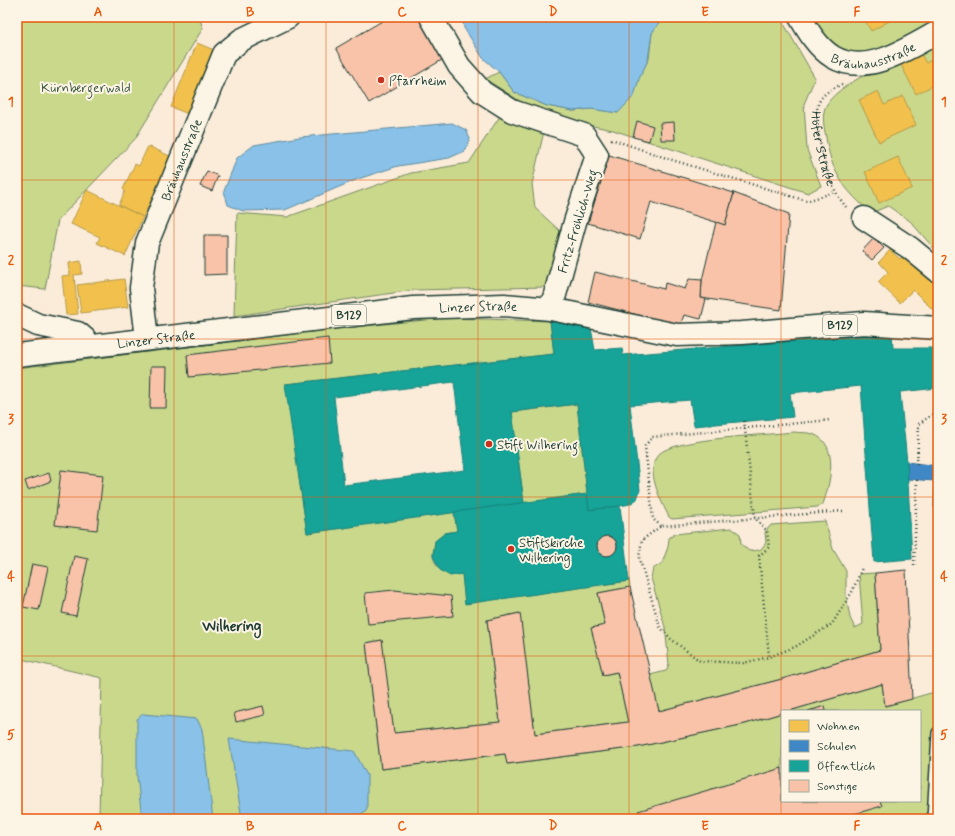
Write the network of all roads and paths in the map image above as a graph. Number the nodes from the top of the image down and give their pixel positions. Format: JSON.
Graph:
{"nodes":[{"id":1,"x":288,"y":17,"type":"edge"},
{"id":2,"x":431,"y":17,"type":"edge"},
{"id":3,"x":800,"y":17,"type":"edge"},
{"id":4,"x":938,"y":32,"type":"edge"},
{"id":5,"x":844,"y":83,"type":"dead end"},
{"id":6,"x":584,"y":135,"type":"junction"},
{"id":7,"x":864,"y":218,"type":"dead end"},
{"id":8,"x":938,"y":271,"type":"edge"},
{"id":9,"x":550,"y":309,"type":"junction"},
{"id":10,"x":17,"y":316,"type":"edge"},
{"id":11,"x":938,"y":328,"type":"edge"},
{"id":12,"x":147,"y":339,"type":"junction"},
{"id":13,"x":89,"y":346,"type":"junction"},
{"id":14,"x":17,"y":355,"type":"edge"},
{"id":15,"x":938,"y":410,"type":"edge"},
{"id":16,"x":830,"y":420,"type":"dead end"},
{"id":17,"x":744,"y":422,"type":"dead end"},
{"id":18,"x":745,"y":428,"type":"junction"},
{"id":19,"x":917,"y":464,"type":"dead end"},
{"id":20,"x":917,"y":480,"type":"dead end"},
{"id":21,"x":843,"y":510,"type":"dead end"},
{"id":22,"x":755,"y":518,"type":"junction"},
{"id":23,"x":661,"y":526,"type":"junction"},
{"id":24,"x":914,"y":565,"type":"dead end"},
{"id":25,"x":862,"y":568,"type":"dead end"},
{"id":26,"x":769,"y":657,"type":"junction"},
{"id":27,"x":938,"y":733,"type":"edge"},
{"id":28,"x":933,"y":819,"type":"edge"}],
"edges":[{"from":1,"to":12,"type":"street","name":"Bräuhausstraße"},
{"from":2,"to":6,"type":"street"},
{"from":3,"to":4,"type":"street","name":"Bräuhausstraße"},
{"from":5,"to":6,"type":"path","name":"Höfer Straße"},
{"from":6,"to":9,"type":"street","name":"Fritz-Fröhlich-Weg"},
{"from":7,"to":8,"type":"street"},
{"from":9,"to":11,"type":"street","name":"Linzer Straße","number":"B129"},
{"from":9,"to":12,"type":"street","name":"Linzer Straße","number":"B129"},
{"from":10,"to":13,"type":"street"},
{"from":12,"to":13,"type":"street","name":"Linzer Straße","number":"B129"},
{"from":13,"to":14,"type":"street","name":"Linzer Straße","number":"B129"},
{"from":15,"to":19,"type":"path"},
{"from":16,"to":18,"type":"path"},
{"from":17,"to":18,"type":"path"},
{"from":18,"to":22,"type":"path"},
{"from":18,"to":23,"type":"path"},
{"from":20,"to":24,"type":"path"},
{"from":21,"to":22,"type":"path"},
{"from":22,"to":23,"type":"path"},
{"from":22,"to":26,"type":"path"},
{"from":23,"to":26,"type":"path"},
{"from":25,"to":26,"type":"path"},
{"from":27,"to":28,"type":"lane"}]}
